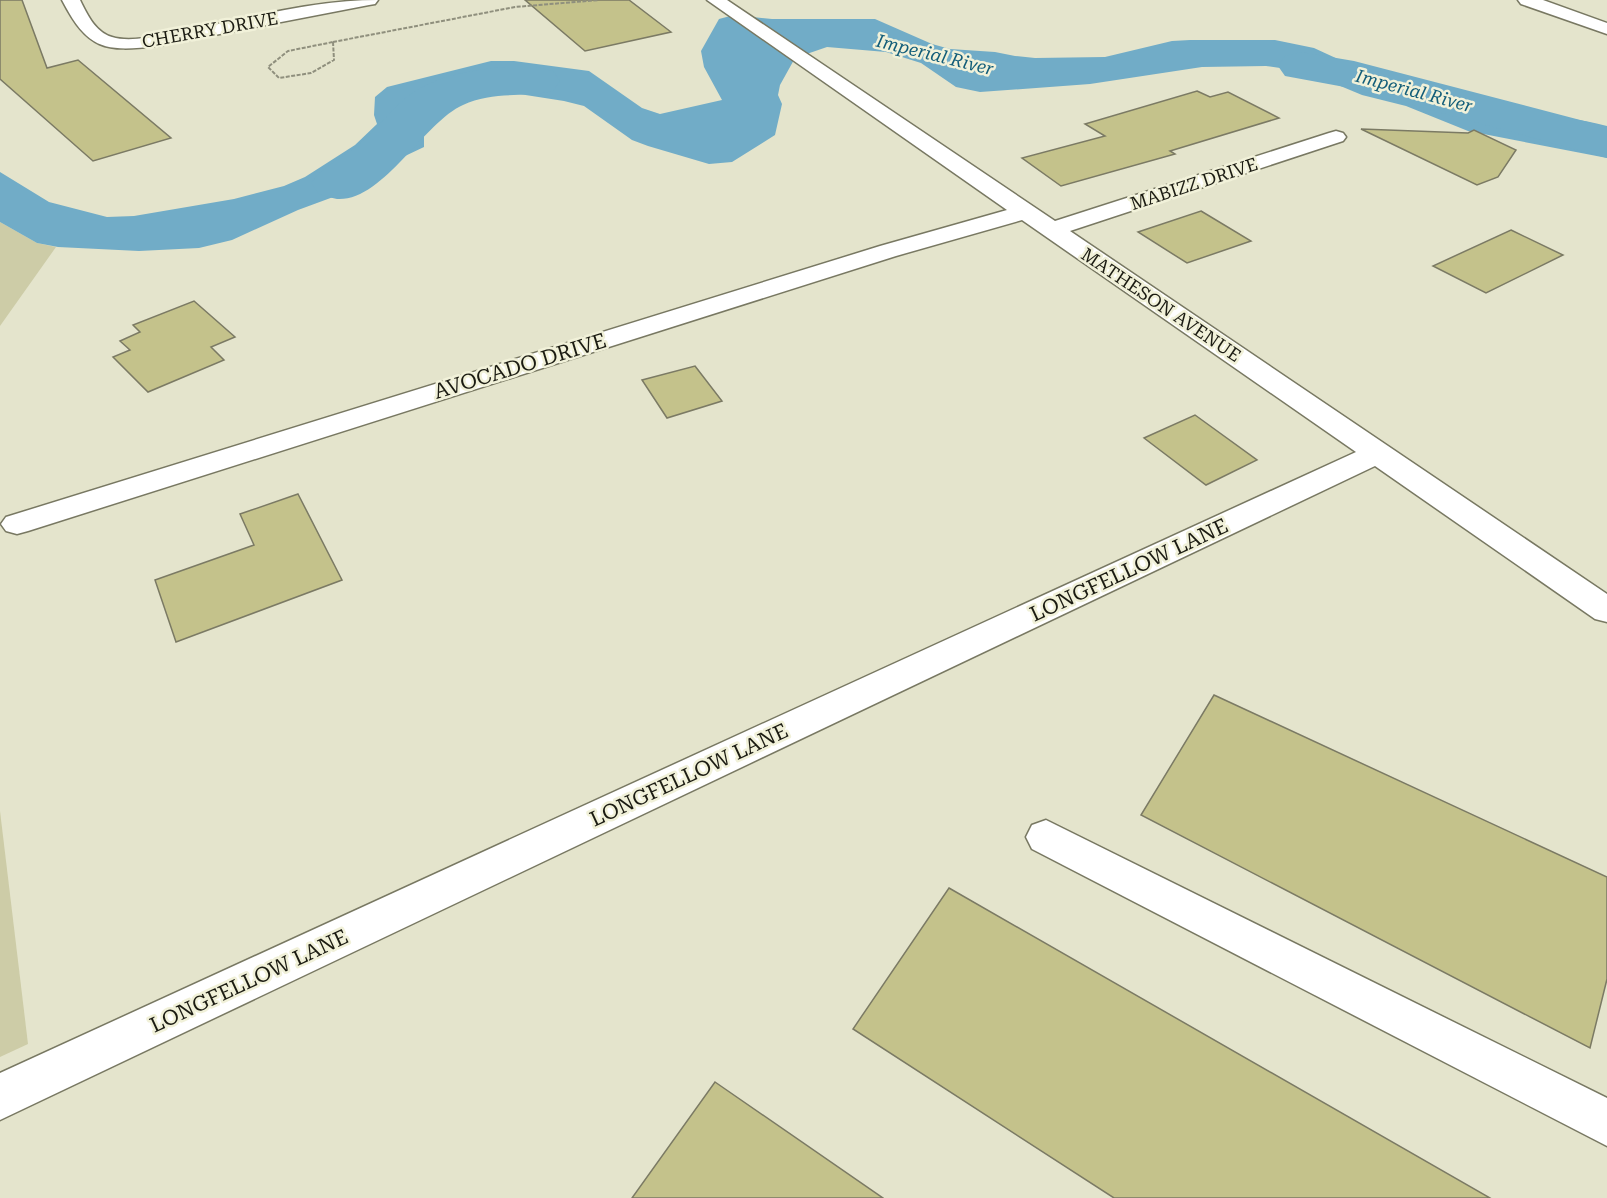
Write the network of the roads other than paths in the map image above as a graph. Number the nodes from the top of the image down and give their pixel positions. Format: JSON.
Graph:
{"nodes":[{"id":1,"x":71,"y":0,"type":"edge"},
{"id":2,"x":369,"y":0,"type":"edge"},
{"id":3,"x":716,"y":0,"type":"edge"},
{"id":4,"x":1527,"y":0,"type":"edge"},
{"id":5,"x":1607,"y":29,"type":"edge"},
{"id":6,"x":1336,"y":137,"type":"dead end"},
{"id":7,"x":1025,"y":212,"type":"junction"},
{"id":8,"x":1050,"y":230,"type":"junction"},
{"id":9,"x":1378,"y":453,"type":"junction"},
{"id":10,"x":17,"y":524,"type":"dead end"},
{"id":11,"x":1607,"y":610,"type":"edge"},
{"id":12,"x":1046,"y":837,"type":"dead end"},
{"id":13,"x":0,"y":1097,"type":"edge"},
{"id":14,"x":1607,"y":1123,"type":"edge"}],
"edges":[{"from":1,"to":2,"type":"street","name":"CHERRY DRIVE"},
{"from":3,"to":7,"type":"street","name":"MATHESON AVENUE"},
{"from":4,"to":5,"type":"street"},
{"from":6,"to":8,"type":"street","name":"MABIZZ DRIVE"},
{"from":7,"to":8,"type":"street","name":"MATHESON AVENUE"},
{"from":7,"to":10,"type":"street","name":"AVOCADO DRIVE"},
{"from":8,"to":9,"type":"street","name":"MATHESON AVENUE"},
{"from":9,"to":11,"type":"street","name":"MATHESON AVENUE"},
{"from":9,"to":13,"type":"street","name":"LONGFELLOW LANE"},
{"from":12,"to":14,"type":"street"}]}
